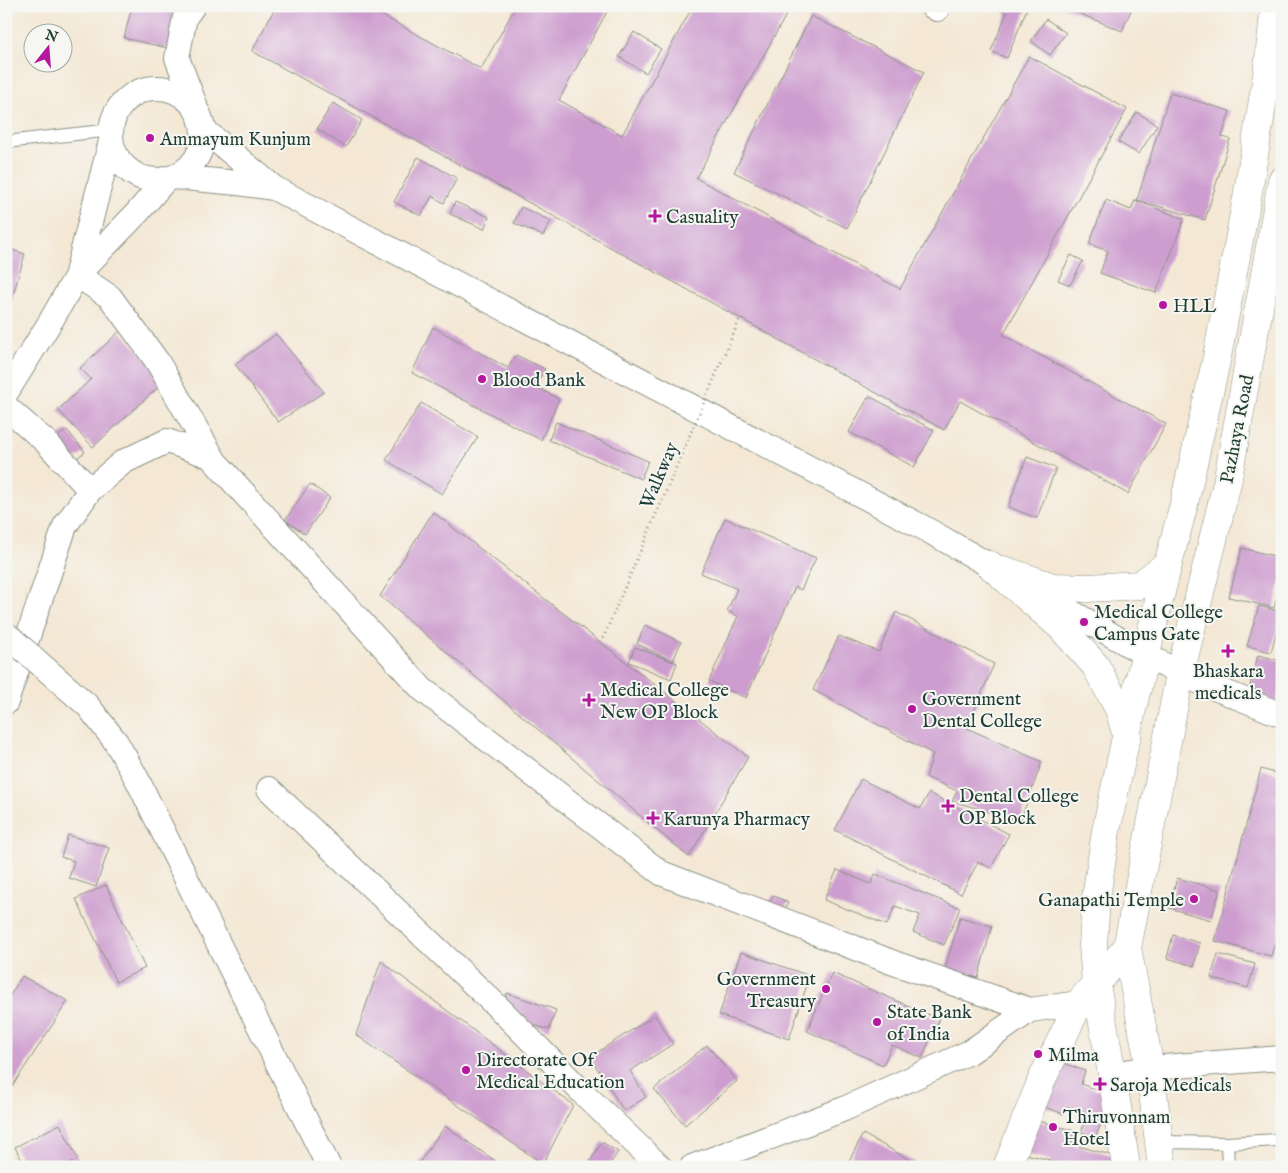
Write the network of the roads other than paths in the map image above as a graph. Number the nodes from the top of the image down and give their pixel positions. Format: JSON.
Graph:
{"nodes":[{"id":1,"x":193,"y":6,"type":"edge"},
{"id":2,"x":1275,"y":6,"type":"edge"},
{"id":3,"x":201,"y":120,"type":"junction"},
{"id":4,"x":111,"y":136,"type":"junction"},
{"id":5,"x":6,"y":142,"type":"edge"},
{"id":6,"x":170,"y":177,"type":"junction"},
{"id":7,"x":1282,"y":181,"type":"edge"},
{"id":8,"x":274,"y":188,"type":"junction"},
{"id":9,"x":77,"y":275,"type":"junction"},
{"id":10,"x":6,"y":393,"type":"edge"},
{"id":11,"x":6,"y":407,"type":"edge"},
{"id":12,"x":214,"y":460,"type":"junction"},
{"id":13,"x":90,"y":490,"type":"junction"},
{"id":14,"x":1168,"y":564,"type":"junction"},
{"id":15,"x":990,"y":565,"type":"junction"},
{"id":16,"x":6,"y":634,"type":"edge"},
{"id":17,"x":1145,"y":654,"type":"junction"},
{"id":18,"x":1180,"y":674,"type":"junction"},
{"id":19,"x":6,"y":702,"type":"edge"},
{"id":20,"x":1282,"y":715,"type":"edge"},
{"id":21,"x":1127,"y":737,"type":"junction"},
{"id":22,"x":269,"y":789,"type":"dead end"},
{"id":23,"x":1127,"y":948,"type":"junction"},
{"id":24,"x":1087,"y":993,"type":"junction"},
{"id":25,"x":1030,"y":1010,"type":"junction"},
{"id":26,"x":1282,"y":1058,"type":"edge"},
{"id":27,"x":1150,"y":1068,"type":"junction"},
{"id":28,"x":1112,"y":1074,"type":"junction"},
{"id":29,"x":1277,"y":1140,"type":"dead end"},
{"id":30,"x":1227,"y":1143,"type":"junction"},
{"id":31,"x":1160,"y":1154,"type":"edge"},
{"id":32,"x":329,"y":1167,"type":"edge"},
{"id":33,"x":660,"y":1167,"type":"edge"},
{"id":34,"x":692,"y":1167,"type":"edge"},
{"id":35,"x":1007,"y":1167,"type":"edge"},
{"id":36,"x":1126,"y":1167,"type":"edge"},
{"id":37,"x":1228,"y":1167,"type":"edge"}],
"edges":[{"from":1,"to":3,"type":"street"},
{"from":2,"to":14,"type":"main road"},
{"from":3,"to":4,"type":"street"},
{"from":3,"to":6,"type":"street"},
{"from":3,"to":8,"type":"street"},
{"from":4,"to":5,"type":"lane"},
{"from":4,"to":6,"type":"street"},
{"from":4,"to":9,"type":"street"},
{"from":6,"to":8,"type":"street"},
{"from":6,"to":9,"type":"street"},
{"from":7,"to":18,"type":"main road","name":"Pazhaya Road"},
{"from":8,"to":15,"type":"street"},
{"from":9,"to":10,"type":"street"},
{"from":9,"to":12,"type":"street"},
{"from":11,"to":13,"type":"street"},
{"from":12,"to":13,"type":"street"},
{"from":12,"to":25,"type":"street"},
{"from":13,"to":19,"type":"street"},
{"from":14,"to":15,"type":"main road"},
{"from":14,"to":17,"type":"main road"},
{"from":15,"to":17,"type":"street"},
{"from":15,"to":21,"type":"main road"},
{"from":16,"to":32,"type":"street","bridge":true},
{"from":17,"to":18,"type":"street"},
{"from":17,"to":21,"type":"main road"},
{"from":18,"to":20,"type":"street"},
{"from":18,"to":23,"type":"main road","name":"Pazhaya Road"},
{"from":21,"to":24,"type":"main road"},
{"from":22,"to":33,"type":"street"},
{"from":23,"to":24,"type":"main road"},
{"from":23,"to":27,"type":"main road"},
{"from":24,"to":25,"type":"street"},
{"from":24,"to":28,"type":"main road"},
{"from":24,"to":35,"type":"main road"},
{"from":25,"to":34,"type":"street"},
{"from":26,"to":27,"type":"street"},
{"from":27,"to":28,"type":"street"},
{"from":27,"to":31,"type":"main road"},
{"from":28,"to":36,"type":"main road"},
{"from":29,"to":30,"type":"lane"},
{"from":30,"to":31,"type":"lane"},
{"from":30,"to":37,"type":"lane"}]}
